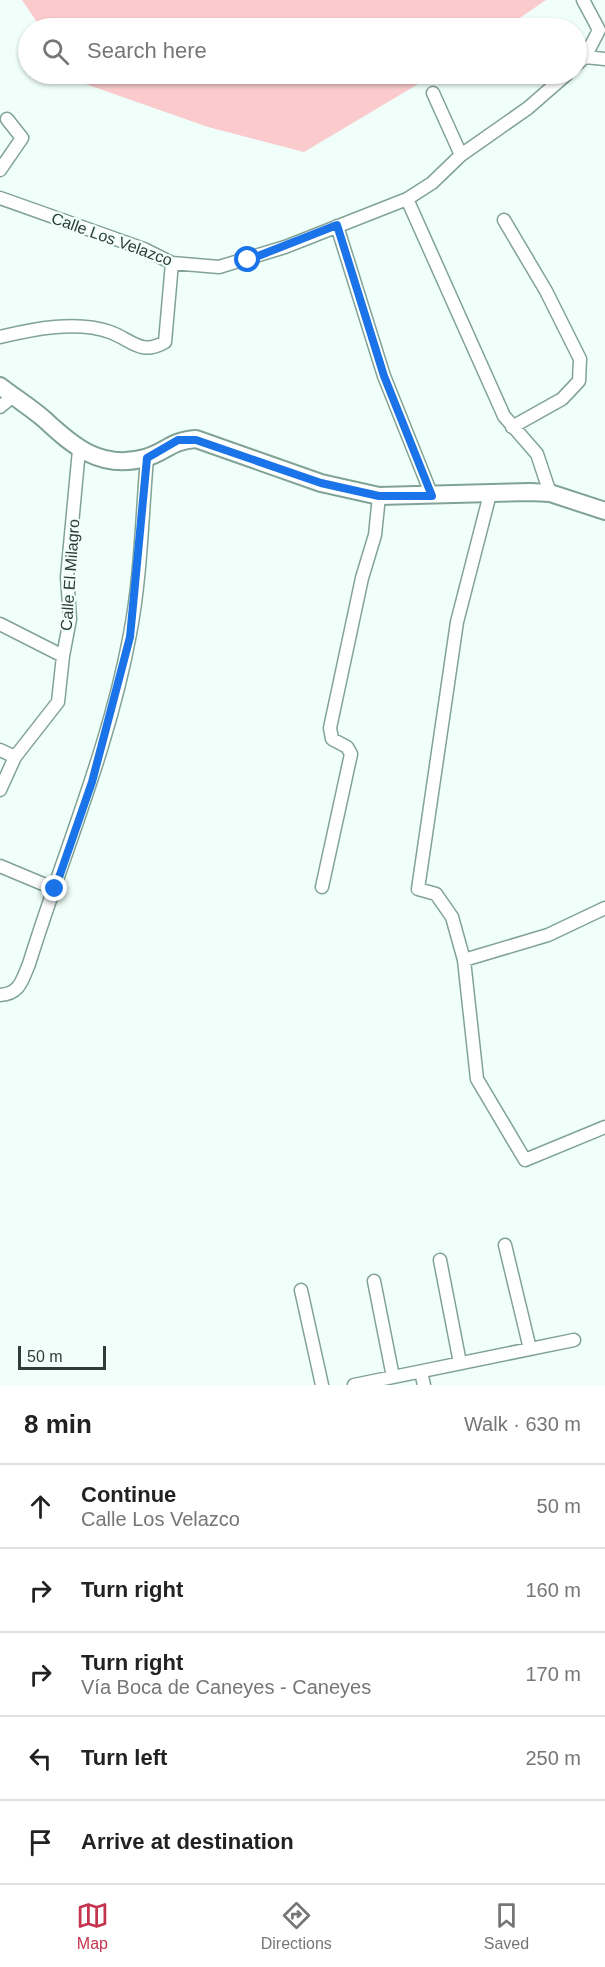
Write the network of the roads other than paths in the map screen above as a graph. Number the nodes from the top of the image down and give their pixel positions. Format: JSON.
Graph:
{"nodes":[{"id":1,"x":584,"y":0,"type":"edge"},
{"id":2,"x":587,"y":50,"type":"edge"},
{"id":3,"x":605,"y":59,"type":"edge"},
{"id":4,"x":587,"y":60,"type":"edge"},
{"id":5,"x":556,"y":84,"type":"edge"},
{"id":6,"x":433,"y":93,"type":"dead end"},
{"id":7,"x":7,"y":119,"type":"dead end"},
{"id":8,"x":461,"y":155,"type":"junction"},
{"id":9,"x":0,"y":171,"type":"edge"},
{"id":10,"x":0,"y":198,"type":"edge"},
{"id":11,"x":407,"y":200,"type":"junction"},
{"id":12,"x":504,"y":220,"type":"dead end"},
{"id":13,"x":337,"y":225,"type":"junction"},
{"id":14,"x":172,"y":263,"type":"junction"},
{"id":15,"x":0,"y":338,"type":"edge"},
{"id":16,"x":7,"y":391,"type":"edge"},
{"id":17,"x":0,"y":408,"type":"edge"},
{"id":18,"x":512,"y":428,"type":"junction"},
{"id":19,"x":79,"y":450,"type":"junction"},
{"id":20,"x":147,"y":458,"type":"junction"},
{"id":21,"x":490,"y":494,"type":"junction"},
{"id":22,"x":550,"y":494,"type":"junction"},
{"id":23,"x":379,"y":496,"type":"junction"},
{"id":24,"x":432,"y":496,"type":"junction"},
{"id":25,"x":605,"y":511,"type":"edge"},
{"id":26,"x":0,"y":624,"type":"edge"},
{"id":27,"x":63,"y":657,"type":"junction"},
{"id":28,"x":0,"y":750,"type":"edge"},
{"id":29,"x":15,"y":757,"type":"junction"},
{"id":30,"x":0,"y":790,"type":"edge"},
{"id":31,"x":0,"y":866,"type":"edge"},
{"id":32,"x":322,"y":887,"type":"dead end"},
{"id":33,"x":55,"y":889,"type":"junction"},
{"id":34,"x":605,"y":908,"type":"edge"},
{"id":35,"x":464,"y":960,"type":"junction"},
{"id":36,"x":0,"y":995,"type":"edge"},
{"id":37,"x":605,"y":1127,"type":"edge"},
{"id":38,"x":506,"y":1245,"type":"dead end"},
{"id":39,"x":440,"y":1260,"type":"dead end"},
{"id":40,"x":374,"y":1281,"type":"dead end"},
{"id":41,"x":301,"y":1290,"type":"dead end"},
{"id":42,"x":574,"y":1340,"type":"dead end"},
{"id":43,"x":530,"y":1348,"type":"junction"},
{"id":44,"x":460,"y":1363,"type":"junction"},
{"id":45,"x":421,"y":1372,"type":"junction"},
{"id":46,"x":393,"y":1377,"type":"junction"},
{"id":47,"x":322,"y":1385,"type":"edge"},
{"id":48,"x":354,"y":1385,"type":"edge"},
{"id":49,"x":424,"y":1385,"type":"edge"}],
"edges":[{"from":1,"to":2,"type":"street"},
{"from":3,"to":4,"type":"street"},
{"from":5,"to":8,"type":"street","name":"Calle Los Velazco"},
{"from":6,"to":8,"type":"street"},
{"from":7,"to":9,"type":"street"},
{"from":8,"to":11,"type":"street","name":"Calle Los Velazco"},
{"from":10,"to":14,"type":"street","name":"Calle Los Velazco"},
{"from":11,"to":13,"type":"street","name":"Calle Los Velazco"},
{"from":11,"to":18,"type":"street"},
{"from":12,"to":18,"type":"street"},
{"from":13,"to":14,"type":"street","name":"Calle Los Velazco"},
{"from":13,"to":24,"type":"street"},
{"from":14,"to":15,"type":"street"},
{"from":16,"to":17,"type":"street"},
{"from":16,"to":19,"type":"street"},
{"from":18,"to":22,"type":"street"},
{"from":19,"to":20,"type":"street"},
{"from":19,"to":27,"type":"street","name":"Calle El Milagro"},
{"from":20,"to":23,"type":"street"},
{"from":20,"to":33,"type":"street"},
{"from":21,"to":22,"type":"street"},
{"from":21,"to":24,"type":"street"},
{"from":21,"to":35,"type":"street"},
{"from":22,"to":25,"type":"street"},
{"from":23,"to":24,"type":"street"},
{"from":23,"to":32,"type":"street"},
{"from":26,"to":27,"type":"street"},
{"from":27,"to":29,"type":"street","name":"Calle El Milagro"},
{"from":28,"to":29,"type":"street"},
{"from":29,"to":30,"type":"street","name":"Calle El Milagro"},
{"from":31,"to":33,"type":"street"},
{"from":33,"to":36,"type":"street"},
{"from":34,"to":35,"type":"street"},
{"from":35,"to":37,"type":"street"},
{"from":38,"to":43,"type":"street"},
{"from":39,"to":44,"type":"street"},
{"from":40,"to":46,"type":"street"},
{"from":41,"to":47,"type":"street"},
{"from":42,"to":43,"type":"street"},
{"from":43,"to":44,"type":"street"},
{"from":44,"to":45,"type":"street"},
{"from":45,"to":46,"type":"street"},
{"from":45,"to":49,"type":"street"},
{"from":46,"to":48,"type":"street"}]}
